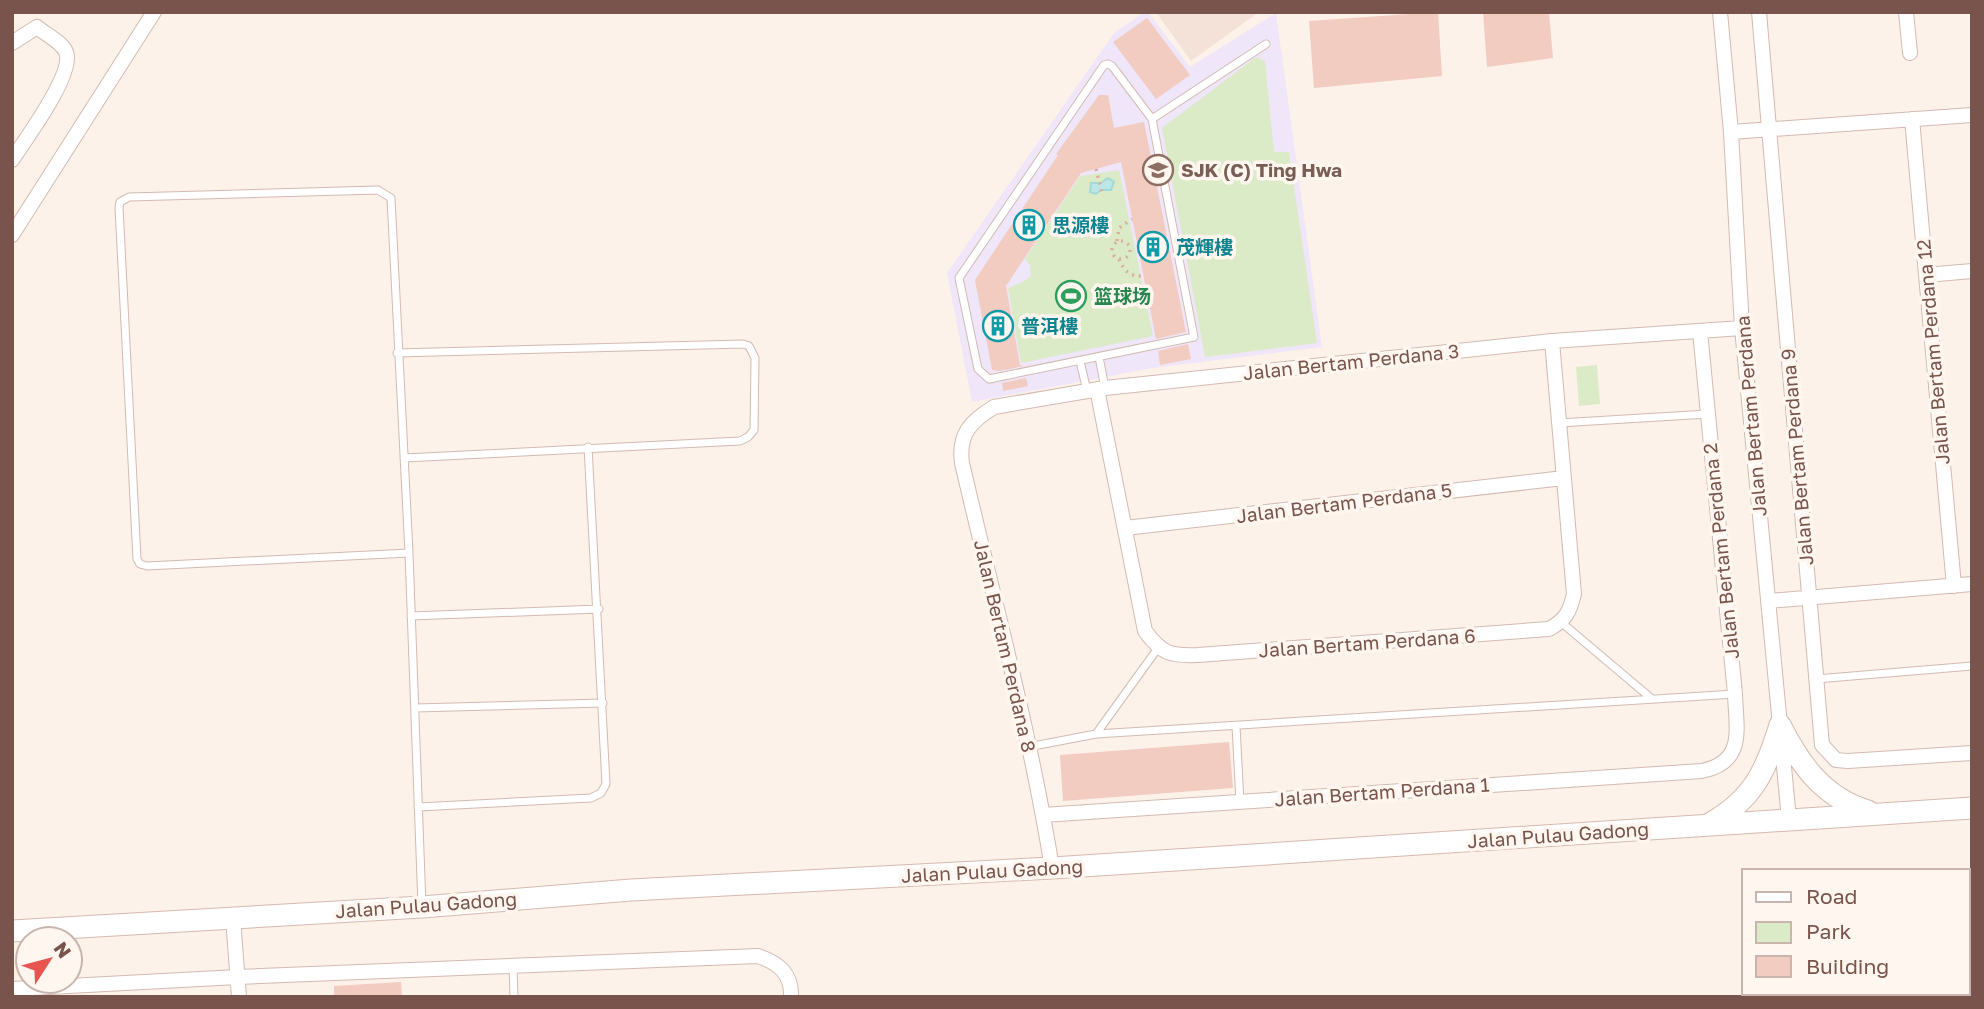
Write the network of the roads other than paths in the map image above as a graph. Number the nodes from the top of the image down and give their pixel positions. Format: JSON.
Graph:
{"nodes":[{"id":1,"x":154,"y":12,"type":"edge"},
{"id":2,"x":1720,"y":12,"type":"edge"},
{"id":3,"x":1759,"y":12,"type":"edge"},
{"id":4,"x":1906,"y":12,"type":"edge"},
{"id":5,"x":12,"y":43,"type":"edge"},
{"id":6,"x":1266,"y":44,"type":"dead end"},
{"id":7,"x":1910,"y":52,"type":"dead end"},
{"id":8,"x":1972,"y":115,"type":"edge"},
{"id":9,"x":1152,"y":119,"type":"junction"},
{"id":10,"x":1912,"y":119,"type":"junction"},
{"id":11,"x":1770,"y":129,"type":"junction"},
{"id":12,"x":1731,"y":132,"type":"junction"},
{"id":13,"x":12,"y":160,"type":"edge"},
{"id":14,"x":12,"y":235,"type":"edge"},
{"id":15,"x":1972,"y":271,"type":"edge"},
{"id":16,"x":1926,"y":275,"type":"junction"},
{"id":17,"x":1742,"y":328,"type":"junction"},
{"id":18,"x":1700,"y":331,"type":"junction"},
{"id":19,"x":1552,"y":341,"type":"junction"},
{"id":20,"x":397,"y":353,"type":"junction"},
{"id":21,"x":1099,"y":357,"type":"junction"},
{"id":22,"x":1080,"y":361,"type":"junction"},
{"id":23,"x":1096,"y":389,"type":"junction"},
{"id":24,"x":1708,"y":414,"type":"junction"},
{"id":25,"x":1559,"y":424,"type":"junction"},
{"id":26,"x":968,"y":426,"type":"joint"},
{"id":27,"x":589,"y":447,"type":"junction"},
{"id":28,"x":404,"y":458,"type":"junction"},
{"id":29,"x":1563,"y":478,"type":"junction"},
{"id":30,"x":1125,"y":528,"type":"junction"},
{"id":31,"x":409,"y":553,"type":"junction"},
{"id":32,"x":1972,"y":584,"type":"edge"},
{"id":33,"x":1954,"y":586,"type":"junction"},
{"id":34,"x":1809,"y":598,"type":"junction"},
{"id":35,"x":1768,"y":601,"type":"junction"},
{"id":36,"x":599,"y":609,"type":"junction"},
{"id":37,"x":411,"y":616,"type":"junction"},
{"id":38,"x":1566,"y":617,"type":"junction"},
{"id":39,"x":1158,"y":649,"type":"junction"},
{"id":40,"x":1972,"y":666,"type":"edge"},
{"id":41,"x":1816,"y":679,"type":"junction"},
{"id":42,"x":1735,"y":694,"type":"junction"},
{"id":43,"x":1652,"y":699,"type":"junction"},
{"id":44,"x":603,"y":704,"type":"junction"},
{"id":45,"x":415,"y":708,"type":"junction"},
{"id":46,"x":1780,"y":725,"type":"junction"},
{"id":47,"x":1236,"y":726,"type":"junction"},
{"id":48,"x":1096,"y":734,"type":"junction"},
{"id":49,"x":1028,"y":747,"type":"junction"},
{"id":50,"x":1972,"y":753,"type":"edge"},
{"id":51,"x":1721,"y":766,"type":"joint"},
{"id":52,"x":1972,"y":801,"type":"edge"},
{"id":53,"x":1240,"y":802,"type":"junction"},
{"id":54,"x":418,"y":807,"type":"junction"},
{"id":55,"x":1941,"y":808,"type":"junction"},
{"id":56,"x":1972,"y":808,"type":"edge"},
{"id":57,"x":1874,"y":813,"type":"junction"},
{"id":58,"x":1043,"y":815,"type":"junction"},
{"id":59,"x":1789,"y":818,"type":"junction"},
{"id":60,"x":1708,"y":825,"type":"junction"},
{"id":61,"x":1052,"y":868,"type":"junction"},
{"id":62,"x":422,"y":906,"type":"junction"},
{"id":63,"x":233,"y":918,"type":"junction"},
{"id":64,"x":12,"y":931,"type":"edge"},
{"id":65,"x":513,"y":965,"type":"junction"},
{"id":66,"x":238,"y":977,"type":"junction"},
{"id":67,"x":12,"y":989,"type":"edge"},
{"id":68,"x":239,"y":997,"type":"edge"},
{"id":69,"x":514,"y":997,"type":"edge"},
{"id":70,"x":791,"y":997,"type":"edge"}],
"edges":[{"from":1,"to":14,"type":"street"},
{"from":2,"to":12,"type":"street","name":"Jalan Bertam Perdana"},
{"from":3,"to":11,"type":"street","name":"Jalan Bertam Perdana 9"},
{"from":4,"to":7,"type":"street"},
{"from":5,"to":13,"type":"street"},
{"from":6,"to":9,"type":"lane"},
{"from":8,"to":10,"type":"street"},
{"from":9,"to":21,"type":"lane"},
{"from":9,"to":22,"type":"lane"},
{"from":10,"to":11,"type":"street"},
{"from":10,"to":16,"type":"street","name":"Jalan Bertam Perdana 12"},
{"from":11,"to":12,"type":"street"},
{"from":11,"to":34,"type":"street","name":"Jalan Bertam Perdana 9"},
{"from":12,"to":17,"type":"street","name":"Jalan Bertam Perdana"},
{"from":15,"to":16,"type":"street"},
{"from":16,"to":33,"type":"street","name":"Jalan Bertam Perdana 12"},
{"from":17,"to":18,"type":"street","name":"Jalan Bertam Perdana 3"},
{"from":17,"to":35,"type":"street","name":"Jalan Bertam Perdana"},
{"from":18,"to":19,"type":"street","name":"Jalan Bertam Perdana 3"},
{"from":18,"to":24,"type":"street","name":"Jalan Bertam Perdana 2"},
{"from":19,"to":23,"type":"street","name":"Jalan Bertam Perdana 3"},
{"from":19,"to":25,"type":"street"},
{"from":20,"to":27,"type":"lane"},
{"from":20,"to":28,"type":"lane"},
{"from":20,"to":31,"type":"lane"},
{"from":21,"to":22,"type":"lane"},
{"from":21,"to":23,"type":"lane"},
{"from":22,"to":23,"type":"lane"},
{"from":23,"to":26,"type":"street","name":"Jalan Bertam Perdana 3"},
{"from":23,"to":30,"type":"street"},
{"from":24,"to":25,"type":"lane"},
{"from":24,"to":42,"type":"street","name":"Jalan Bertam Perdana 2"},
{"from":25,"to":29,"type":"street"},
{"from":26,"to":49,"type":"street","name":"Jalan Bertam Perdana 8"},
{"from":27,"to":28,"type":"lane"},
{"from":27,"to":36,"type":"lane"},
{"from":28,"to":31,"type":"lane"},
{"from":29,"to":30,"type":"street","name":"Jalan Bertam Perdana 5"},
{"from":29,"to":38,"type":"street"},
{"from":30,"to":39,"type":"street"},
{"from":31,"to":37,"type":"lane"},
{"from":32,"to":33,"type":"street"},
{"from":33,"to":34,"type":"street"},
{"from":34,"to":35,"type":"street"},
{"from":34,"to":41,"type":"street","name":"Jalan Bertam Perdana 9"},
{"from":35,"to":46,"type":"street","name":"Jalan Bertam Perdana"},
{"from":36,"to":37,"type":"lane"},
{"from":36,"to":44,"type":"lane"},
{"from":37,"to":45,"type":"lane"},
{"from":38,"to":39,"type":"street","name":"Jalan Bertam Perdana 6"},
{"from":38,"to":43,"type":"lane"},
{"from":39,"to":48,"type":"lane"},
{"from":40,"to":41,"type":"lane"},
{"from":41,"to":50,"type":"street","name":"Jalan Bertam Perdana 9"},
{"from":42,"to":43,"type":"lane"},
{"from":42,"to":51,"type":"street","name":"Jalan Bertam Perdana 2"},
{"from":43,"to":47,"type":"lane"},
{"from":44,"to":45,"type":"lane"},
{"from":44,"to":54,"type":"lane"},
{"from":45,"to":54,"type":"lane"},
{"from":46,"to":57,"type":"main road"},
{"from":46,"to":59,"type":"street","name":"Jalan Bertam Perdana"},
{"from":46,"to":60,"type":"main road"},
{"from":47,"to":48,"type":"lane"},
{"from":47,"to":53,"type":"lane"},
{"from":48,"to":49,"type":"lane"},
{"from":49,"to":58,"type":"street","name":"Jalan Bertam Perdana 8"},
{"from":51,"to":53,"type":"street","name":"Jalan Bertam Perdana 1"},
{"from":52,"to":55,"type":"main road"},
{"from":53,"to":58,"type":"street","name":"Jalan Bertam Perdana 1"},
{"from":54,"to":62,"type":"lane"},
{"from":55,"to":56,"type":"main road","name":"Jalan Pulau Gadong"},
{"from":55,"to":57,"type":"main road","name":"Jalan Pulau Gadong"},
{"from":57,"to":59,"type":"main road","name":"Jalan Pulau Gadong"},
{"from":58,"to":61,"type":"street","name":"Jalan Bertam Perdana 8"},
{"from":59,"to":60,"type":"main road","name":"Jalan Pulau Gadong"},
{"from":60,"to":61,"type":"main road","name":"Jalan Pulau Gadong"},
{"from":61,"to":62,"type":"main road","name":"Jalan Pulau Gadong"},
{"from":62,"to":63,"type":"main road","name":"Jalan Pulau Gadong"},
{"from":63,"to":64,"type":"main road","name":"Jalan Pulau Gadong"},
{"from":63,"to":66,"type":"street"},
{"from":65,"to":66,"type":"street"},
{"from":65,"to":69,"type":"lane"},
{"from":65,"to":70,"type":"street"},
{"from":66,"to":67,"type":"street"},
{"from":66,"to":68,"type":"street"}]}
